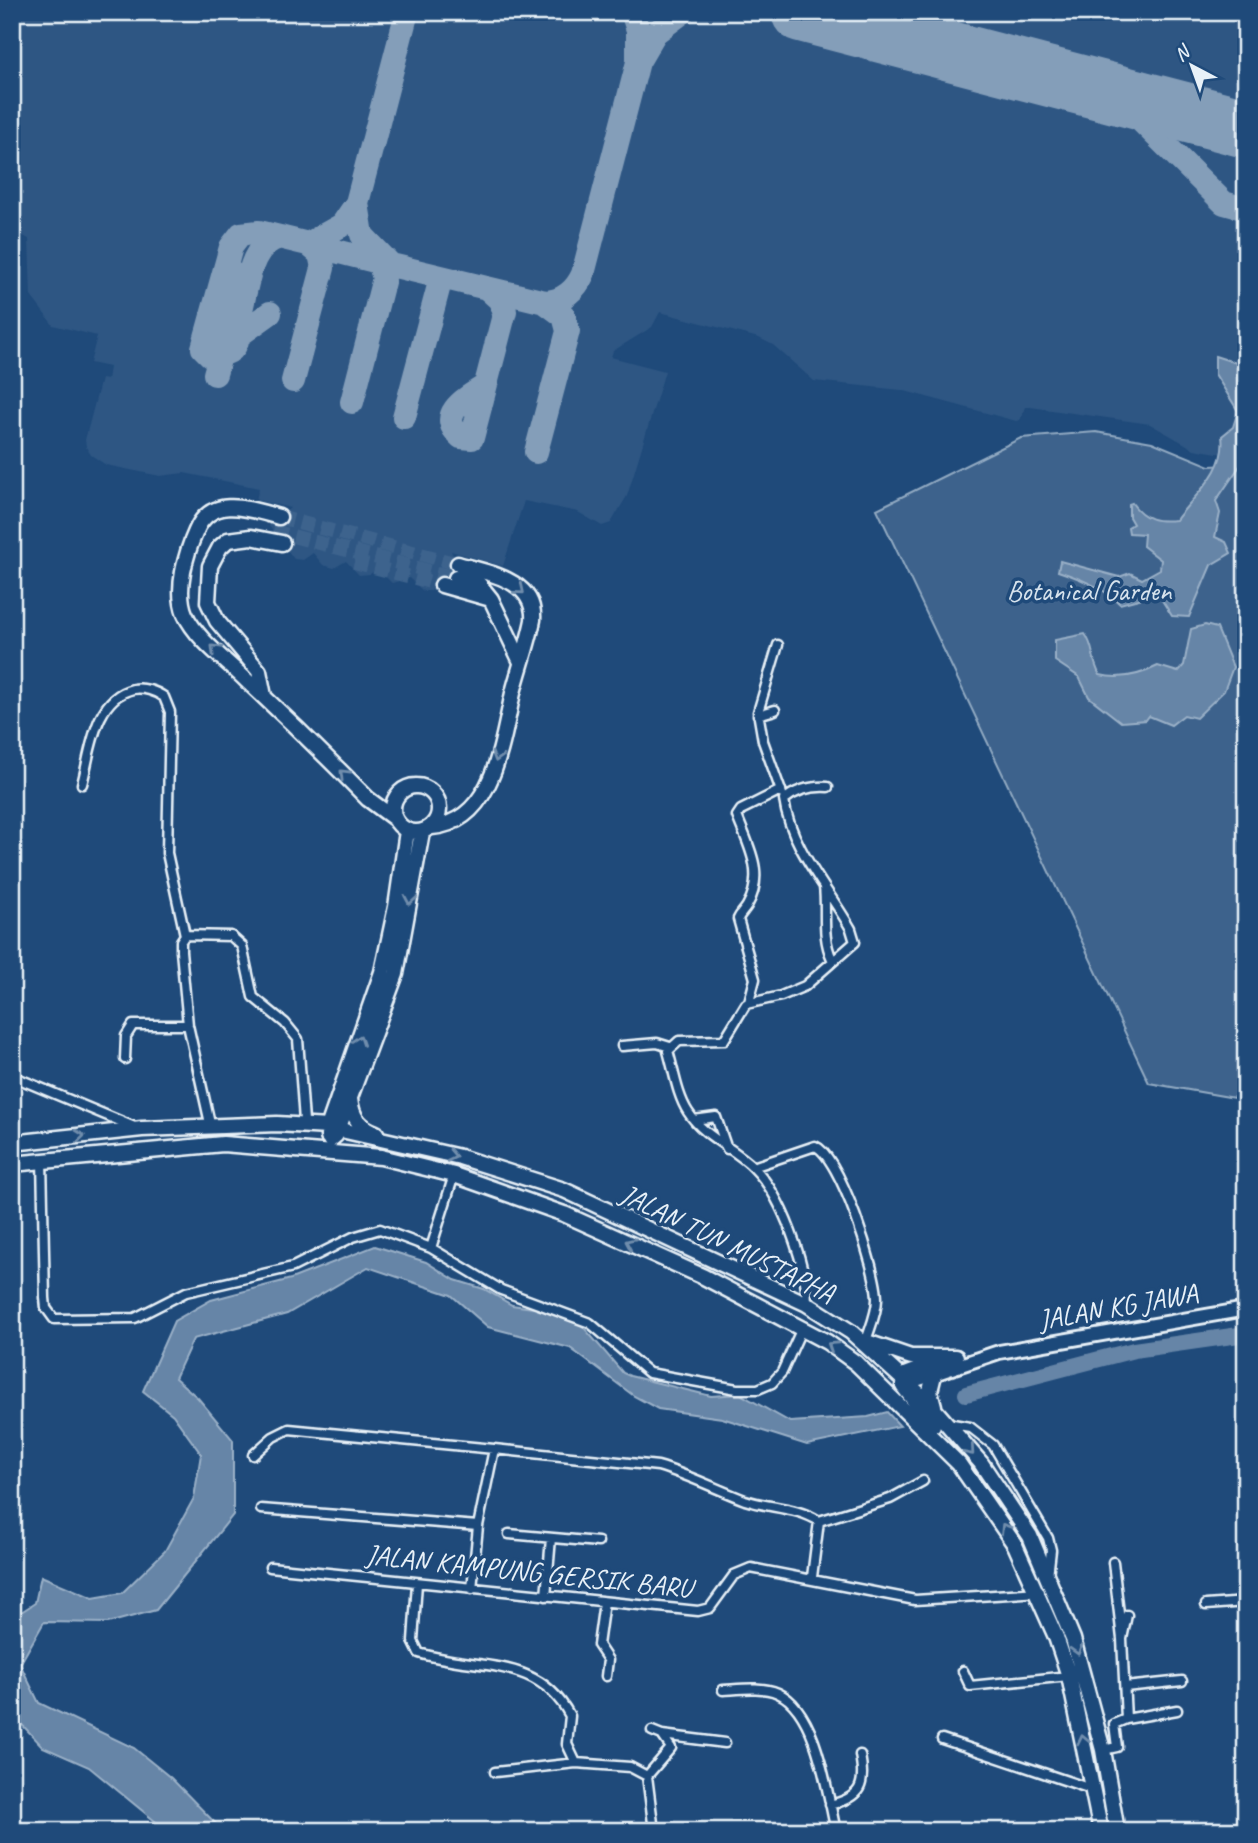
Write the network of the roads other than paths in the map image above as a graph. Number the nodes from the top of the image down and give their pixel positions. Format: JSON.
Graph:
{"nodes":[{"id":1,"x":279,"y":517,"type":"tunnel mouth"},
{"id":2,"x":277,"y":537,"type":"tunnel mouth"},
{"id":3,"x":442,"y":585,"type":"tunnel mouth"},
{"id":4,"x":491,"y":599,"type":"junction"},
{"id":5,"x":778,"y":645,"type":"dead end"},
{"id":6,"x":521,"y":662,"type":"junction"},
{"id":7,"x":264,"y":696,"type":"junction"},
{"id":8,"x":775,"y":710,"type":"dead end"},
{"id":9,"x":758,"y":715,"type":"junction"},
{"id":10,"x":82,"y":784,"type":"dead end"},
{"id":11,"x":828,"y":787,"type":"dead end"},
{"id":12,"x":781,"y":790,"type":"junction"},
{"id":13,"x":784,"y":800,"type":"junction"},
{"id":14,"x":395,"y":819,"type":"junction"},
{"id":15,"x":420,"y":830,"type":"junction"},
{"id":16,"x":824,"y":883,"type":"junction"},
{"id":17,"x":186,"y":935,"type":"junction"},
{"id":18,"x":832,"y":959,"type":"junction"},
{"id":19,"x":750,"y":1002,"type":"junction"},
{"id":20,"x":188,"y":1025,"type":"junction"},
{"id":21,"x":622,"y":1046,"type":"dead end"},
{"id":22,"x":670,"y":1046,"type":"junction"},
{"id":23,"x":125,"y":1059,"type":"dead end"},
{"id":24,"x":12,"y":1076,"type":"edge"},
{"id":25,"x":346,"y":1094,"type":"junction"},
{"id":26,"x":694,"y":1120,"type":"junction"},
{"id":27,"x":304,"y":1121,"type":"junction"},
{"id":28,"x":277,"y":1125,"type":"junction"},
{"id":29,"x":211,"y":1128,"type":"junction"},
{"id":30,"x":142,"y":1129,"type":"junction"},
{"id":31,"x":332,"y":1132,"type":"junction"},
{"id":32,"x":12,"y":1143,"type":"edge"},
{"id":33,"x":223,"y":1144,"type":"junction"},
{"id":34,"x":727,"y":1149,"type":"junction"},
{"id":35,"x":427,"y":1150,"type":"junction"},
{"id":36,"x":382,"y":1157,"type":"junction"},
{"id":37,"x":42,"y":1160,"type":"junction"},
{"id":38,"x":12,"y":1164,"type":"edge"},
{"id":39,"x":753,"y":1167,"type":"junction"},
{"id":40,"x":454,"y":1175,"type":"junction"},
{"id":41,"x":431,"y":1248,"type":"junction"},
{"id":42,"x":807,"y":1304,"type":"junction"},
{"id":43,"x":1246,"y":1309,"type":"edge"},
{"id":44,"x":802,"y":1328,"type":"junction"},
{"id":45,"x":851,"y":1332,"type":"junction"},
{"id":46,"x":866,"y":1341,"type":"junction"},
{"id":47,"x":999,"y":1352,"type":"junction"},
{"id":48,"x":956,"y":1357,"type":"junction"},
{"id":49,"x":856,"y":1363,"type":"junction"},
{"id":50,"x":936,"y":1371,"type":"junction"},
{"id":51,"x":903,"y":1382,"type":"junction"},
{"id":52,"x":936,"y":1410,"type":"junction"},
{"id":53,"x":947,"y":1423,"type":"junction"},
{"id":54,"x":494,"y":1449,"type":"junction"},
{"id":55,"x":253,"y":1455,"type":"dead end"},
{"id":56,"x":959,"y":1464,"type":"junction"},
{"id":57,"x":923,"y":1481,"type":"dead end"},
{"id":58,"x":261,"y":1510,"type":"dead end"},
{"id":59,"x":819,"y":1521,"type":"junction"},
{"id":60,"x":478,"y":1526,"type":"junction"},
{"id":61,"x":509,"y":1534,"type":"dead end"},
{"id":62,"x":551,"y":1538,"type":"junction"},
{"id":63,"x":597,"y":1542,"type":"dead end"},
{"id":64,"x":1114,"y":1562,"type":"dead end"},
{"id":65,"x":270,"y":1567,"type":"dead end"},
{"id":66,"x":812,"y":1577,"type":"junction"},
{"id":67,"x":418,"y":1583,"type":"junction"},
{"id":68,"x":1051,"y":1583,"type":"junction"},
{"id":69,"x":472,"y":1589,"type":"junction"},
{"id":70,"x":1038,"y":1593,"type":"junction"},
{"id":71,"x":546,"y":1596,"type":"junction"},
{"id":72,"x":604,"y":1602,"type":"junction"},
{"id":73,"x":1246,"y":1602,"type":"edge"},
{"id":74,"x":1206,"y":1605,"type":"dead end"},
{"id":75,"x":1127,"y":1615,"type":"dead end"},
{"id":76,"x":1122,"y":1639,"type":"junction"},
{"id":77,"x":963,"y":1671,"type":"dead end"},
{"id":78,"x":606,"y":1676,"type":"dead end"},
{"id":79,"x":1069,"y":1676,"type":"junction"},
{"id":80,"x":1182,"y":1681,"type":"dead end"},
{"id":81,"x":1125,"y":1687,"type":"junction"},
{"id":82,"x":723,"y":1690,"type":"dead end"},
{"id":83,"x":1177,"y":1710,"type":"dead end"},
{"id":84,"x":1126,"y":1719,"type":"junction"},
{"id":85,"x":652,"y":1731,"type":"dead end"},
{"id":86,"x":662,"y":1735,"type":"junction"},
{"id":87,"x":942,"y":1739,"type":"dead end"},
{"id":88,"x":726,"y":1743,"type":"dead end"},
{"id":89,"x":1103,"y":1750,"type":"junction"},
{"id":90,"x":860,"y":1755,"type":"dead end"},
{"id":91,"x":576,"y":1763,"type":"junction"},
{"id":92,"x":495,"y":1772,"type":"dead end"},
{"id":93,"x":647,"y":1776,"type":"junction"},
{"id":94,"x":1094,"y":1790,"type":"junction"},
{"id":95,"x":830,"y":1805,"type":"junction"},
{"id":96,"x":654,"y":1831,"type":"edge"},
{"id":97,"x":836,"y":1831,"type":"edge"},
{"id":98,"x":1101,"y":1831,"type":"edge"},
{"id":99,"x":1117,"y":1831,"type":"edge"}],
"edges":[{"from":7,"to":1,"type":"main road","one_way":true},
{"from":2,"to":7,"type":"main road"},
{"from":3,"to":4,"type":"main road"},
{"from":4,"to":6,"type":"main road"},
{"from":4,"to":6,"type":"main road","one_way":true},
{"from":5,"to":9,"type":"street"},
{"from":6,"to":15,"type":"main road","one_way":true},
{"from":14,"to":7,"type":"main road","one_way":true},
{"from":8,"to":9,"type":"street"},
{"from":9,"to":12,"type":"street"},
{"from":10,"to":17,"type":"street"},
{"from":11,"to":13,"type":"street"},
{"from":12,"to":13,"type":"street"},
{"from":12,"to":19,"type":"street"},
{"from":13,"to":16,"type":"street"},
{"from":14,"to":15,"type":"main road"},
{"from":14,"to":15,"type":"main road"},
{"from":15,"to":25,"type":"main road"},
{"from":16,"to":18,"type":"street"},
{"from":16,"to":18,"type":"street"},
{"from":17,"to":20,"type":"street"},
{"from":17,"to":27,"type":"street"},
{"from":18,"to":19,"type":"street"},
{"from":19,"to":22,"type":"street"},
{"from":20,"to":23,"type":"street"},
{"from":20,"to":29,"type":"street"},
{"from":21,"to":22,"type":"street"},
{"from":22,"to":26,"type":"street"},
{"from":24,"to":30,"type":"street"},
{"from":25,"to":27,"type":"main road"},
{"from":25,"to":31,"type":"main road"},
{"from":25,"to":35,"type":"main road"},
{"from":26,"to":34,"type":"street"},
{"from":26,"to":34,"type":"street"},
{"from":27,"to":28,"type":"main road"},
{"from":28,"to":29,"type":"main road","name":"JALAN TUN MUSTAPHA"},
{"from":28,"to":31,"type":"main road","name":"JALAN TUN MUSTAPHA"},
{"from":29,"to":30,"type":"main road","name":"JALAN TUN MUSTAPHA"},
{"from":32,"to":30,"type":"main road","name":"JALAN TUN MUSTAPHA","one_way":true},
{"from":31,"to":33,"type":"main road"},
{"from":31,"to":35,"type":"main road","name":"JALAN TUN MUSTAPHA"},
{"from":31,"to":36,"type":"main road"},
{"from":33,"to":36,"type":"main road"},
{"from":33,"to":37,"type":"main road"},
{"from":34,"to":39,"type":"street"},
{"from":35,"to":42,"type":"main road","name":"JALAN TUN MUSTAPHA","one_way":true},
{"from":36,"to":40,"type":"main road"},
{"from":37,"to":38,"type":"main road"},
{"from":37,"to":41,"type":"street"},
{"from":39,"to":42,"type":"street"},
{"from":39,"to":46,"type":"street"},
{"from":40,"to":41,"type":"street"},
{"from":44,"to":40,"type":"main road","one_way":true},
{"from":41,"to":44,"type":"street"},
{"from":42,"to":45,"type":"main road","name":"JALAN TUN MUSTAPHA"},
{"from":43,"to":47,"type":"main road","name":"JALAN KG JAWA"},
{"from":49,"to":44,"type":"main road","one_way":true},
{"from":45,"to":46,"type":"main road"},
{"from":45,"to":51,"type":"main road","name":"JALAN TUN MUSTAPHA"},
{"from":46,"to":48,"type":"main road"},
{"from":47,"to":48,"type":"main road","name":"JALAN KG JAWA"},
{"from":47,"to":50,"type":"main road","name":"JALAN KG JAWA"},
{"from":48,"to":51,"type":"main road","name":"JALAN KG JAWA"},
{"from":49,"to":51,"type":"main road"},
{"from":49,"to":56,"type":"main road"},
{"from":50,"to":51,"type":"main road","name":"JALAN KG JAWA"},
{"from":50,"to":52,"type":"main road"},
{"from":51,"to":52,"type":"main road","name":"JALAN TUN MUSTAPHA"},
{"from":51,"to":56,"type":"main road"},
{"from":52,"to":53,"type":"main road","name":"JALAN TUN MUSTAPHA"},
{"from":53,"to":68,"type":"main road","name":"JALAN TUN MUSTAPHA","one_way":true},
{"from":53,"to":68,"type":"street"},
{"from":54,"to":55,"type":"street"},
{"from":54,"to":59,"type":"street"},
{"from":54,"to":60,"type":"street"},
{"from":70,"to":56,"type":"main road","one_way":true},
{"from":57,"to":59,"type":"street"},
{"from":58,"to":60,"type":"street"},
{"from":59,"to":66,"type":"street"},
{"from":60,"to":69,"type":"street"},
{"from":61,"to":62,"type":"street"},
{"from":62,"to":63,"type":"street"},
{"from":62,"to":71,"type":"street"},
{"from":64,"to":76,"type":"street"},
{"from":65,"to":67,"type":"street","name":"JALAN KAMPUNG GERSIK BARU"},
{"from":66,"to":70,"type":"street","name":"JALAN KAMPUNG GERSIK BARU"},
{"from":66,"to":72,"type":"street","name":"JALAN KAMPUNG GERSIK BARU"},
{"from":67,"to":69,"type":"street","name":"JALAN KAMPUNG GERSIK BARU"},
{"from":67,"to":91,"type":"street"},
{"from":68,"to":70,"type":"street","name":"JALAN KAMPUNG GERSIK BARU"},
{"from":68,"to":89,"type":"main road","name":"JALAN TUN MUSTAPHA","one_way":true},
{"from":69,"to":71,"type":"street","name":"JALAN KAMPUNG GERSIK BARU"},
{"from":70,"to":79,"type":"main road"},
{"from":71,"to":72,"type":"street","name":"JALAN KAMPUNG GERSIK BARU"},
{"from":72,"to":78,"type":"street"},
{"from":73,"to":74,"type":"street"},
{"from":75,"to":76,"type":"street"},
{"from":76,"to":81,"type":"street"},
{"from":77,"to":79,"type":"street"},
{"from":94,"to":79,"type":"main road","one_way":true},
{"from":80,"to":81,"type":"street"},
{"from":81,"to":84,"type":"street"},
{"from":82,"to":95,"type":"street"},
{"from":83,"to":84,"type":"street"},
{"from":84,"to":89,"type":"street"},
{"from":85,"to":86,"type":"street"},
{"from":86,"to":88,"type":"street"},
{"from":86,"to":93,"type":"street"},
{"from":87,"to":94,"type":"street"},
{"from":89,"to":99,"type":"main road","name":"JALAN TUN MUSTAPHA"},
{"from":90,"to":95,"type":"street"},
{"from":91,"to":92,"type":"street"},
{"from":91,"to":93,"type":"street"},
{"from":93,"to":96,"type":"street"},
{"from":94,"to":98,"type":"main road"},
{"from":95,"to":97,"type":"street"}]}
